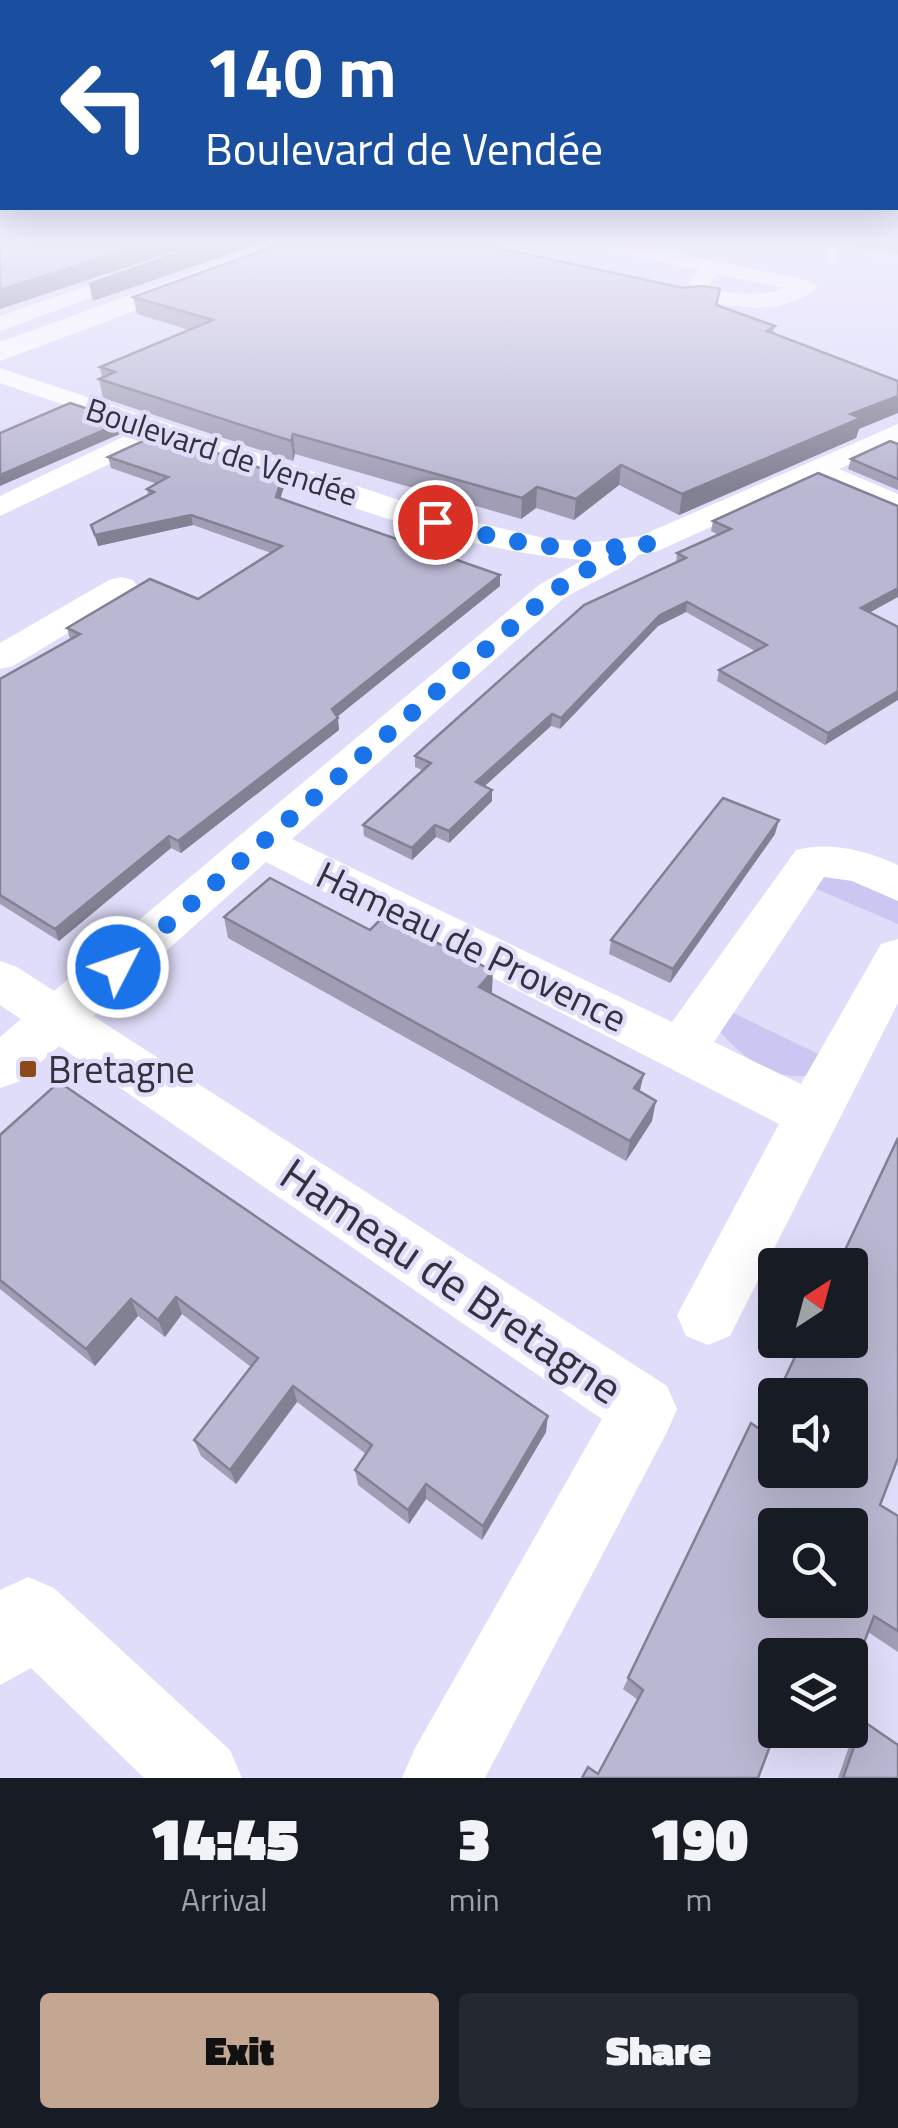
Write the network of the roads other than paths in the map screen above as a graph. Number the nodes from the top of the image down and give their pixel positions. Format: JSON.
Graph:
{"nodes":[{"id":1,"x":79,"y":323,"type":"edge"},
{"id":2,"x":0,"y":352,"type":"edge"},
{"id":3,"x":0,"y":375,"type":"edge"},
{"id":4,"x":159,"y":430,"type":"junction"},
{"id":5,"x":898,"y":432,"type":"edge"},
{"id":6,"x":814,"y":468,"type":"junction"},
{"id":7,"x":898,"y":505,"type":"edge"},
{"id":8,"x":0,"y":507,"type":"edge"},
{"id":9,"x":647,"y":544,"type":"junction"},
{"id":10,"x":121,"y":586,"type":"dead end"},
{"id":11,"x":0,"y":622,"type":"edge"},
{"id":12,"x":34,"y":638,"type":"junction"},
{"id":13,"x":0,"y":658,"type":"edge"},
{"id":14,"x":262,"y":842,"type":"junction"},
{"id":15,"x":898,"y":885,"type":"edge"},
{"id":16,"x":898,"y":957,"type":"edge"},
{"id":17,"x":0,"y":980,"type":"edge"},
{"id":18,"x":60,"y":1017,"type":"junction"},
{"id":19,"x":681,"y":1050,"type":"junction"},
{"id":20,"x":0,"y":1067,"type":"edge"},
{"id":21,"x":812,"y":1115,"type":"junction"},
{"id":22,"x":708,"y":1316,"type":"dead end"},
{"id":23,"x":0,"y":1647,"type":"edge"},
{"id":24,"x":202,"y":1778,"type":"edge"},
{"id":25,"x":442,"y":1778,"type":"edge"}],
"edges":[{"from":1,"to":2,"type":"street"},
{"from":3,"to":4,"type":"street","name":"Boulevard de Vendée"},
{"from":4,"to":8,"type":"street"},
{"from":4,"to":9,"type":"street","name":"Boulevard de Vendée"},
{"from":5,"to":6,"type":"street","name":"Boulevard de Vendée"},
{"from":6,"to":7,"type":"street"},
{"from":6,"to":9,"type":"street","name":"Boulevard de Vendée"},
{"from":9,"to":14,"type":"street"},
{"from":10,"to":12,"type":"street"},
{"from":11,"to":12,"type":"street"},
{"from":12,"to":13,"type":"street"},
{"from":14,"to":18,"type":"street"},
{"from":14,"to":19,"type":"street","name":"Hameau de Provence"},
{"from":15,"to":19,"type":"street"},
{"from":16,"to":21,"type":"street"},
{"from":17,"to":18,"type":"street"},
{"from":18,"to":20,"type":"street"},
{"from":18,"to":25,"type":"street","name":"Hameau de Bretagne"},
{"from":19,"to":21,"type":"street","name":"Hameau de Provence"},
{"from":21,"to":22,"type":"street"},
{"from":23,"to":24,"type":"street"}]}
